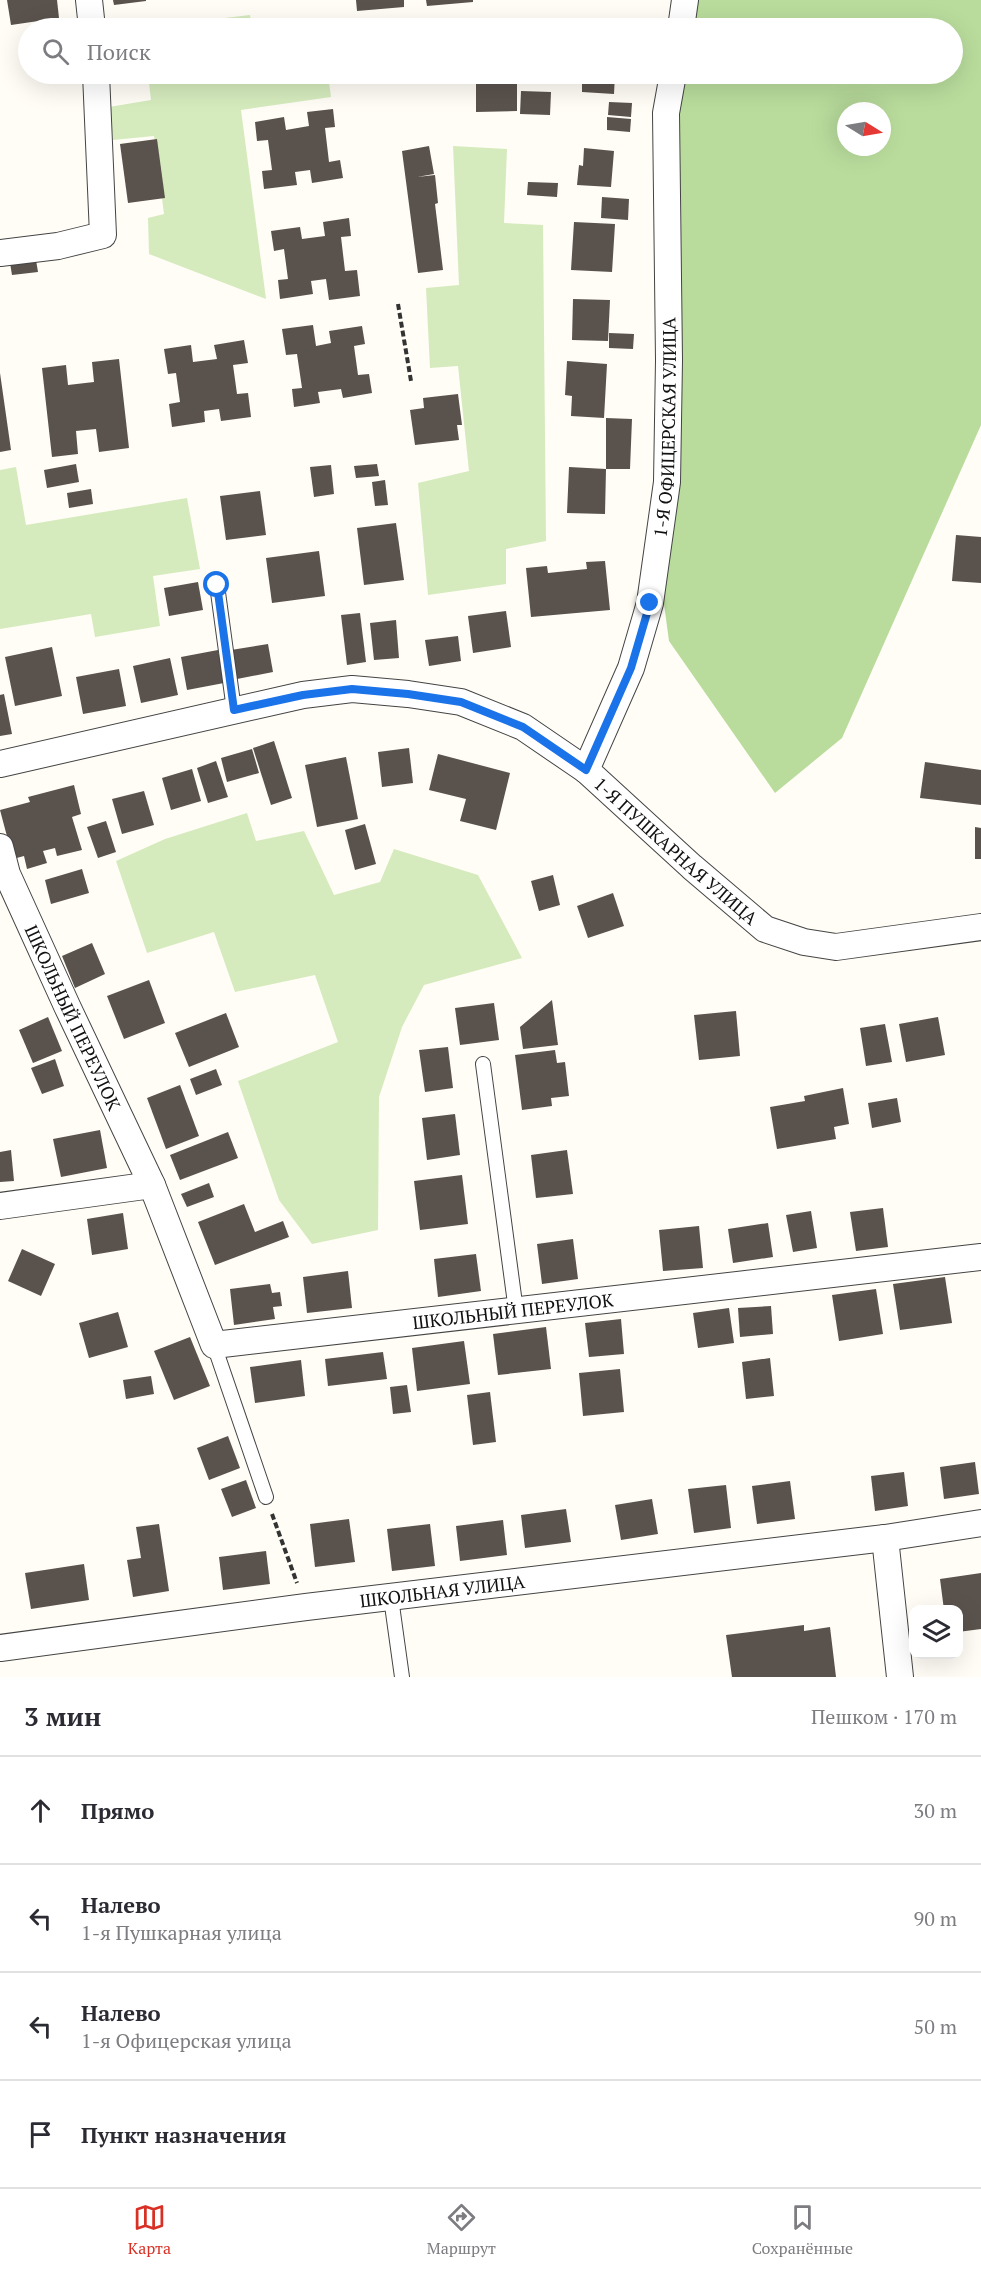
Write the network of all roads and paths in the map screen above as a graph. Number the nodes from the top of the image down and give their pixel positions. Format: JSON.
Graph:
{"nodes":[{"id":1,"x":89,"y":0,"type":"edge"},
{"id":2,"x":685,"y":0,"type":"edge"},
{"id":3,"x":91,"y":18,"type":"edge"},
{"id":4,"x":682,"y":18,"type":"edge"},
{"id":5,"x":96,"y":84,"type":"edge"},
{"id":6,"x":671,"y":84,"type":"edge"},
{"id":7,"x":0,"y":253,"type":"edge"},
{"id":8,"x":398,"y":304,"type":"dead end"},
{"id":9,"x":411,"y":381,"type":"dead end"},
{"id":10,"x":217,"y":585,"type":"dead end"},
{"id":11,"x":234,"y":710,"type":"junction"},
{"id":12,"x":0,"y":764,"type":"edge"},
{"id":13,"x":586,"y":770,"type":"junction"},
{"id":14,"x":0,"y":847,"type":"edge"},
{"id":15,"x":981,"y":927,"type":"edge"},
{"id":16,"x":483,"y":1064,"type":"dead end"},
{"id":17,"x":152,"y":1185,"type":"junction"},
{"id":18,"x":0,"y":1206,"type":"edge"},
{"id":19,"x":981,"y":1257,"type":"edge"},
{"id":20,"x":516,"y":1311,"type":"junction"},
{"id":21,"x":214,"y":1345,"type":"junction"},
{"id":22,"x":266,"y":1497,"type":"joint"},
{"id":23,"x":981,"y":1523,"type":"edge"},
{"id":24,"x":885,"y":1538,"type":"junction"},
{"id":25,"x":392,"y":1598,"type":"junction"},
{"id":26,"x":306,"y":1607,"type":"junction"},
{"id":27,"x":0,"y":1648,"type":"edge"},
{"id":28,"x":402,"y":1677,"type":"edge"},
{"id":29,"x":900,"y":1677,"type":"edge"}],
"edges":[{"from":1,"to":3,"type":"street"},
{"from":2,"to":4,"type":"street"},
{"from":5,"to":7,"type":"street"},
{"from":6,"to":13,"type":"street","name":"1-Я ОФИЦЕРСКАЯ УЛИЦА"},
{"from":8,"to":9,"type":"path"},
{"from":10,"to":11,"type":"lane"},
{"from":11,"to":12,"type":"street","name":"1-Я ПУШКАРНАЯ УЛИЦА"},
{"from":11,"to":13,"type":"street","name":"1-Я ПУШКАРНАЯ УЛИЦА"},
{"from":13,"to":15,"type":"street","name":"1-Я ПУШКАРНАЯ УЛИЦА"},
{"from":14,"to":17,"type":"street","name":"ШКОЛЬНЫЙ ПЕРЕУЛОК"},
{"from":16,"to":20,"type":"lane"},
{"from":17,"to":18,"type":"street"},
{"from":17,"to":21,"type":"street","name":"ШКОЛЬНЫЙ ПЕРЕУЛОК"},
{"from":19,"to":20,"type":"street","name":"ШКОЛЬНЫЙ ПЕРЕУЛОК"},
{"from":20,"to":21,"type":"street","name":"ШКОЛЬНЫЙ ПЕРЕУЛОК"},
{"from":21,"to":22,"type":"lane"},
{"from":22,"to":26,"type":"path"},
{"from":23,"to":24,"type":"street","name":"ШКОЛЬНАЯ УЛИЦА"},
{"from":24,"to":25,"type":"street","name":"ШКОЛЬНАЯ УЛИЦА"},
{"from":24,"to":29,"type":"street"},
{"from":25,"to":26,"type":"street","name":"ШКОЛЬНАЯ УЛИЦА"},
{"from":25,"to":28,"type":"lane"},
{"from":26,"to":27,"type":"street","name":"ШКОЛЬНАЯ УЛИЦА"}]}
